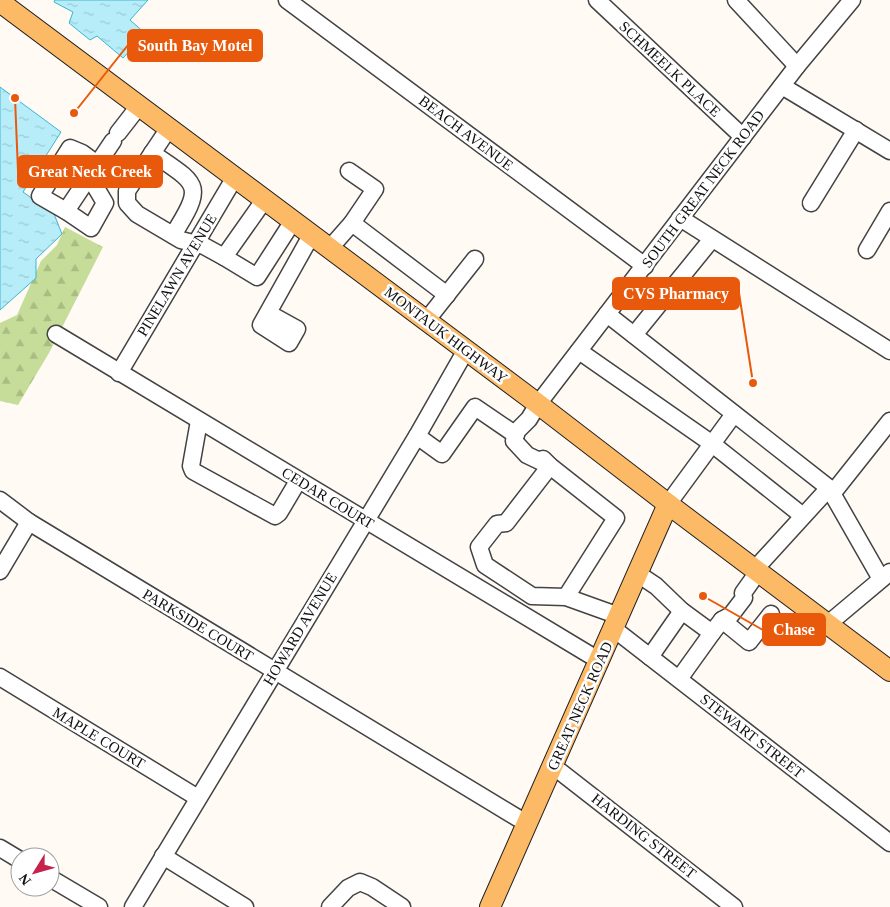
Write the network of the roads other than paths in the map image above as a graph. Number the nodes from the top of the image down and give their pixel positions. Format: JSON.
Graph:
{"nodes":[{"id":1,"x":287,"y":0,"type":"edge"},
{"id":2,"x":597,"y":0,"type":"edge"},
{"id":3,"x":736,"y":0,"type":"edge"},
{"id":4,"x":852,"y":0,"type":"edge"},
{"id":5,"x":0,"y":2,"type":"edge"},
{"id":6,"x":797,"y":66,"type":"junction"},
{"id":7,"x":782,"y":86,"type":"junction"},
{"id":8,"x":139,"y":106,"type":"junction"},
{"id":9,"x":169,"y":128,"type":"junction"},
{"id":10,"x":856,"y":130,"type":"junction"},
{"id":11,"x":743,"y":137,"type":"junction"},
{"id":12,"x":890,"y":151,"type":"edge"},
{"id":13,"x":152,"y":152,"type":"junction"},
{"id":14,"x":93,"y":170,"type":"junction"},
{"id":15,"x":349,"y":170,"type":"dead end"},
{"id":16,"x":235,"y":177,"type":"junction"},
{"id":17,"x":127,"y":191,"type":"junction"},
{"id":18,"x":194,"y":196,"type":"junction"},
{"id":19,"x":265,"y":199,"type":"junction"},
{"id":20,"x":811,"y":203,"type":"dead end"},
{"id":21,"x":66,"y":211,"type":"junction"},
{"id":22,"x":890,"y":211,"type":"edge"},
{"id":23,"x":680,"y":218,"type":"junction"},
{"id":24,"x":293,"y":221,"type":"junction"},
{"id":25,"x":352,"y":223,"type":"junction"},
{"id":26,"x":312,"y":234,"type":"junction"},
{"id":27,"x":173,"y":235,"type":"junction"},
{"id":28,"x":712,"y":239,"type":"junction"},
{"id":29,"x":194,"y":244,"type":"junction"},
{"id":30,"x":330,"y":248,"type":"junction"},
{"id":31,"x":867,"y":250,"type":"dead end"},
{"id":32,"x":224,"y":257,"type":"junction"},
{"id":33,"x":475,"y":259,"type":"dead end"},
{"id":34,"x":645,"y":266,"type":"junction"},
{"id":35,"x":447,"y":295,"type":"junction"},
{"id":36,"x":268,"y":313,"type":"dead end"},
{"id":37,"x":607,"y":314,"type":"junction"},
{"id":38,"x":426,"y":321,"type":"junction"},
{"id":39,"x":56,"y":334,"type":"dead end"},
{"id":40,"x":634,"y":335,"type":"junction"},
{"id":41,"x":466,"y":350,"type":"junction"},
{"id":42,"x":579,"y":351,"type":"junction"},
{"id":43,"x":890,"y":351,"type":"edge"},
{"id":44,"x":119,"y":373,"type":"junction"},
{"id":45,"x":534,"y":411,"type":"junction"},
{"id":46,"x":734,"y":414,"type":"junction"},
{"id":47,"x":199,"y":421,"type":"junction"},
{"id":48,"x":890,"y":421,"type":"edge"},
{"id":49,"x":516,"y":435,"type":"junction"},
{"id":50,"x":417,"y":436,"type":"junction"},
{"id":51,"x":711,"y":443,"type":"junction"},
{"id":52,"x":550,"y":466,"type":"junction"},
{"id":53,"x":298,"y":481,"type":"junction"},
{"id":54,"x":831,"y":491,"type":"junction"},
{"id":55,"x":0,"y":500,"type":"edge"},
{"id":56,"x":668,"y":504,"type":"junction"},
{"id":57,"x":803,"y":516,"type":"junction"},
{"id":58,"x":365,"y":521,"type":"junction"},
{"id":59,"x":29,"y":522,"type":"junction"},
{"id":60,"x":757,"y":570,"type":"junction"},
{"id":61,"x":0,"y":571,"type":"edge"},
{"id":62,"x":638,"y":574,"type":"junction"},
{"id":63,"x":885,"y":576,"type":"edge"},
{"id":64,"x":566,"y":596,"type":"junction"},
{"id":65,"x":682,"y":611,"type":"junction"},
{"id":66,"x":771,"y":614,"type":"dead end"},
{"id":67,"x":719,"y":622,"type":"junction"},
{"id":68,"x":617,"y":623,"type":"junction"},
{"id":69,"x":828,"y":624,"type":"junction"},
{"id":70,"x":650,"y":656,"type":"junction"},
{"id":71,"x":600,"y":662,"type":"junction"},
{"id":72,"x":890,"y":671,"type":"edge"},
{"id":73,"x":274,"y":672,"type":"junction"},
{"id":74,"x":0,"y":677,"type":"edge"},
{"id":75,"x":679,"y":679,"type":"junction"},
{"id":76,"x":553,"y":766,"type":"junction"},
{"id":77,"x":198,"y":798,"type":"junction"},
{"id":78,"x":526,"y":823,"type":"junction"},
{"id":79,"x":890,"y":843,"type":"edge"},
{"id":80,"x":163,"y":856,"type":"junction"},
{"id":81,"x":60,"y":884,"type":"edge"},
{"id":82,"x":492,"y":906,"type":"edge"},
{"id":83,"x":99,"y":907,"type":"edge"},
{"id":84,"x":133,"y":907,"type":"edge"},
{"id":85,"x":245,"y":907,"type":"edge"},
{"id":86,"x":330,"y":907,"type":"edge"},
{"id":87,"x":402,"y":907,"type":"edge"},
{"id":88,"x":734,"y":907,"type":"edge"}],
"edges":[{"from":1,"to":34,"type":"street","name":"BEACH AVENUE"},
{"from":2,"to":11,"type":"street","name":"SCHMEELK PLACE"},
{"from":3,"to":6,"type":"street"},
{"from":4,"to":6,"type":"street","name":"SOUTH GREAT NECK ROAD"},
{"from":5,"to":8,"type":"main road","name":"MONTAUK HIGHWAY"},
{"from":6,"to":7,"type":"street","name":"SOUTH GREAT NECK ROAD"},
{"from":7,"to":10,"type":"street"},
{"from":7,"to":11,"type":"street","name":"SOUTH GREAT NECK ROAD"},
{"from":8,"to":9,"type":"main road","name":"MONTAUK HIGHWAY"},
{"from":8,"to":14,"type":"street"},
{"from":9,"to":13,"type":"street"},
{"from":9,"to":16,"type":"main road","name":"MONTAUK HIGHWAY"},
{"from":10,"to":12,"type":"street"},
{"from":10,"to":20,"type":"street"},
{"from":11,"to":23,"type":"street","name":"SOUTH GREAT NECK ROAD"},
{"from":13,"to":17,"type":"street"},
{"from":13,"to":18,"type":"street"},
{"from":14,"to":21,"type":"street"},
{"from":14,"to":21,"type":"street"},
{"from":14,"to":21,"type":"street"},
{"from":15,"to":25,"type":"street"},
{"from":16,"to":19,"type":"main road","name":"MONTAUK HIGHWAY"},
{"from":16,"to":29,"type":"street","name":"PINELAWN AVENUE"},
{"from":17,"to":18,"type":"street"},
{"from":17,"to":27,"type":"street"},
{"from":18,"to":27,"type":"street"},
{"from":19,"to":24,"type":"main road","name":"MONTAUK HIGHWAY"},
{"from":19,"to":32,"type":"street"},
{"from":22,"to":31,"type":"street"},
{"from":23,"to":28,"type":"street"},
{"from":23,"to":34,"type":"street","name":"SOUTH GREAT NECK ROAD"},
{"from":24,"to":26,"type":"main road","name":"MONTAUK HIGHWAY"},
{"from":24,"to":32,"type":"street"},
{"from":25,"to":30,"type":"street"},
{"from":25,"to":35,"type":"street"},
{"from":26,"to":30,"type":"main road","name":"MONTAUK HIGHWAY"},
{"from":26,"to":36,"type":"street"},
{"from":27,"to":29,"type":"street"},
{"from":28,"to":40,"type":"street"},
{"from":28,"to":43,"type":"street"},
{"from":29,"to":32,"type":"street"},
{"from":29,"to":44,"type":"street","name":"PINELAWN AVENUE"},
{"from":30,"to":38,"type":"main road","name":"MONTAUK HIGHWAY"},
{"from":33,"to":35,"type":"street"},
{"from":34,"to":37,"type":"street","name":"SOUTH GREAT NECK ROAD"},
{"from":35,"to":38,"type":"street"},
{"from":37,"to":40,"type":"street"},
{"from":37,"to":42,"type":"street","name":"SOUTH GREAT NECK ROAD"},
{"from":38,"to":41,"type":"main road","name":"MONTAUK HIGHWAY"},
{"from":39,"to":44,"type":"street","name":"CEDAR COURT"},
{"from":40,"to":46,"type":"street"},
{"from":41,"to":45,"type":"main road","name":"MONTAUK HIGHWAY"},
{"from":41,"to":50,"type":"street","name":"HOWARD AVENUE"},
{"from":42,"to":45,"type":"street","name":"SOUTH GREAT NECK ROAD"},
{"from":42,"to":51,"type":"street"},
{"from":44,"to":47,"type":"street","name":"CEDAR COURT"},
{"from":45,"to":49,"type":"street","name":"SOUTH GREAT NECK ROAD"},
{"from":45,"to":52,"type":"street"},
{"from":45,"to":56,"type":"main road","name":"MONTAUK HIGHWAY"},
{"from":46,"to":51,"type":"street"},
{"from":46,"to":54,"type":"street"},
{"from":47,"to":53,"type":"street","name":"CEDAR COURT"},
{"from":47,"to":53,"type":"street"},
{"from":48,"to":54,"type":"street"},
{"from":49,"to":50,"type":"street"},
{"from":49,"to":52,"type":"street"},
{"from":50,"to":58,"type":"street","name":"HOWARD AVENUE"},
{"from":51,"to":56,"type":"street"},
{"from":51,"to":57,"type":"street"},
{"from":52,"to":64,"type":"street"},
{"from":52,"to":64,"type":"street"},
{"from":53,"to":58,"type":"street","name":"CEDAR COURT"},
{"from":54,"to":57,"type":"street"},
{"from":54,"to":63,"type":"street"},
{"from":55,"to":59,"type":"street","name":"PARKSIDE COURT"},
{"from":56,"to":60,"type":"main road","name":"MONTAUK HIGHWAY"},
{"from":56,"to":62,"type":"main road","name":"GREAT NECK ROAD"},
{"from":57,"to":60,"type":"street"},
{"from":58,"to":71,"type":"street","name":"CEDAR COURT"},
{"from":58,"to":73,"type":"street","name":"HOWARD AVENUE"},
{"from":59,"to":61,"type":"street"},
{"from":59,"to":73,"type":"street","name":"PARKSIDE COURT"},
{"from":60,"to":67,"type":"street"},
{"from":60,"to":69,"type":"main road","name":"MONTAUK HIGHWAY"},
{"from":62,"to":65,"type":"street"},
{"from":62,"to":68,"type":"main road","name":"GREAT NECK ROAD"},
{"from":63,"to":69,"type":"street"},
{"from":64,"to":68,"type":"street","name":"STEWART STREET"},
{"from":65,"to":67,"type":"street"},
{"from":65,"to":70,"type":"street"},
{"from":66,"to":67,"type":"street"},
{"from":67,"to":75,"type":"street"},
{"from":68,"to":70,"type":"street","name":"STEWART STREET"},
{"from":68,"to":71,"type":"main road","name":"GREAT NECK ROAD"},
{"from":69,"to":72,"type":"main road","name":"MONTAUK HIGHWAY"},
{"from":70,"to":75,"type":"street","name":"STEWART STREET"},
{"from":71,"to":76,"type":"main road","name":"GREAT NECK ROAD"},
{"from":73,"to":77,"type":"street","name":"HOWARD AVENUE"},
{"from":73,"to":78,"type":"street","name":"PARKSIDE COURT"},
{"from":74,"to":77,"type":"street","name":"MAPLE COURT"},
{"from":75,"to":79,"type":"street","name":"STEWART STREET"},
{"from":76,"to":78,"type":"main road","name":"GREAT NECK ROAD"},
{"from":76,"to":88,"type":"street","name":"HARDING STREET"},
{"from":77,"to":80,"type":"street","name":"HOWARD AVENUE"},
{"from":78,"to":82,"type":"main road","name":"GREAT NECK ROAD"},
{"from":80,"to":84,"type":"street","name":"HOWARD AVENUE"},
{"from":80,"to":85,"type":"street"},
{"from":81,"to":83,"type":"street"},
{"from":86,"to":87,"type":"street"}]}
